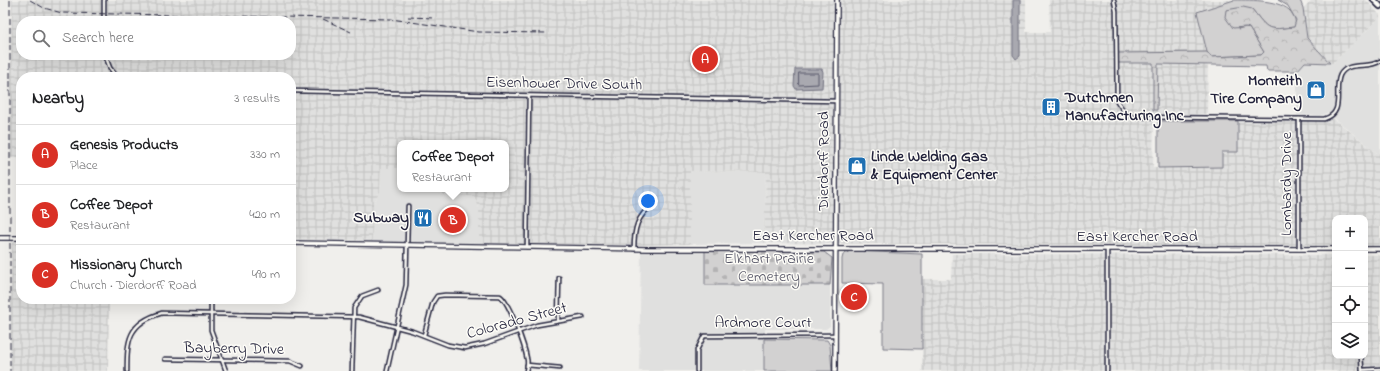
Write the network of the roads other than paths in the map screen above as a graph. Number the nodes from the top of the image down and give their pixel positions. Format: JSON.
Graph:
{"nodes":[{"id":1,"x":104,"y":0,"type":"edge"},
{"id":2,"x":837,"y":0,"type":"edge"},
{"id":3,"x":1114,"y":0,"type":"edge"},
{"id":4,"x":1374,"y":0,"type":"edge"},
{"id":5,"x":1380,"y":6,"type":"edge"},
{"id":6,"x":104,"y":16,"type":"edge"},
{"id":7,"x":107,"y":60,"type":"edge"},
{"id":8,"x":1380,"y":61,"type":"edge"},
{"id":9,"x":113,"y":72,"type":"edge"},
{"id":10,"x":296,"y":91,"type":"edge"},
{"id":11,"x":529,"y":96,"type":"junction"},
{"id":12,"x":836,"y":101,"type":"junction"},
{"id":13,"x":1299,"y":119,"type":"junction"},
{"id":14,"x":653,"y":204,"type":"dead end"},
{"id":15,"x":408,"y":206,"type":"dead end"},
{"id":16,"x":0,"y":238,"type":"edge"},
{"id":17,"x":16,"y":238,"type":"edge"},
{"id":18,"x":296,"y":243,"type":"edge"},
{"id":19,"x":408,"y":245,"type":"junction"},
{"id":20,"x":527,"y":248,"type":"junction"},
{"id":21,"x":836,"y":248,"type":"junction"},
{"id":22,"x":634,"y":249,"type":"junction"},
{"id":23,"x":1107,"y":249,"type":"junction"},
{"id":24,"x":1299,"y":249,"type":"junction"},
{"id":25,"x":1332,"y":249,"type":"edge"},
{"id":26,"x":1368,"y":249,"type":"edge"},
{"id":27,"x":1380,"y":249,"type":"edge"},
{"id":28,"x":559,"y":278,"type":"dead end"},
{"id":29,"x":378,"y":290,"type":"dead end"},
{"id":30,"x":211,"y":304,"type":"edge"},
{"id":31,"x":210,"y":314,"type":"junction"},
{"id":32,"x":352,"y":317,"type":"junction"},
{"id":33,"x":584,"y":317,"type":"dead end"},
{"id":34,"x":558,"y":320,"type":"junction"},
{"id":35,"x":397,"y":326,"type":"junction"},
{"id":36,"x":518,"y":331,"type":"junction"},
{"id":37,"x":424,"y":335,"type":"junction"},
{"id":38,"x":835,"y":335,"type":"junction"},
{"id":39,"x":165,"y":359,"type":"dead end"},
{"id":40,"x":1362,"y":359,"type":"edge"},
{"id":41,"x":223,"y":360,"type":"junction"},
{"id":42,"x":527,"y":365,"type":"junction"},
{"id":43,"x":302,"y":366,"type":"dead end"},
{"id":44,"x":560,"y":368,"type":"dead end"},
{"id":45,"x":1380,"y":369,"type":"edge"},
{"id":46,"x":1362,"y":370,"type":"edge"},
{"id":47,"x":127,"y":371,"type":"edge"},
{"id":48,"x":226,"y":371,"type":"edge"},
{"id":49,"x":352,"y":371,"type":"edge"},
{"id":50,"x":387,"y":371,"type":"edge"},
{"id":51,"x":526,"y":371,"type":"edge"},
{"id":52,"x":697,"y":371,"type":"edge"},
{"id":53,"x":835,"y":371,"type":"edge"},
{"id":54,"x":1107,"y":371,"type":"edge"}],
"edges":[{"from":1,"to":6,"type":"street"},
{"from":2,"to":12,"type":"main road","name":"Dierdorff Road"},
{"from":3,"to":13,"type":"street"},
{"from":4,"to":5,"type":"highway"},
{"from":7,"to":9,"type":"street"},
{"from":8,"to":13,"type":"street"},
{"from":10,"to":11,"type":"street","name":"Eisenhower Drive South"},
{"from":11,"to":12,"type":"street","name":"Eisenhower Drive South"},
{"from":11,"to":20,"type":"street"},
{"from":12,"to":21,"type":"main road","name":"Dierdorff Road"},
{"from":13,"to":24,"type":"street","name":"Lombardy Drive"},
{"from":14,"to":22,"type":"street"},
{"from":15,"to":19,"type":"street"},
{"from":16,"to":17,"type":"main road"},
{"from":18,"to":19,"type":"main road","name":"East Kercher Road"},
{"from":19,"to":20,"type":"main road","name":"East Kercher Road"},
{"from":19,"to":35,"type":"street"},
{"from":20,"to":22,"type":"main road","name":"East Kercher Road"},
{"from":21,"to":22,"type":"main road","name":"East Kercher Road"},
{"from":21,"to":23,"type":"main road","name":"East Kercher Road"},
{"from":21,"to":38,"type":"main road","name":"Dierdorff Road"},
{"from":23,"to":24,"type":"main road","name":"East Kercher Road"},
{"from":23,"to":54,"type":"street"},
{"from":24,"to":25,"type":"main road","name":"East Kercher Road"},
{"from":26,"to":27,"type":"main road"},
{"from":28,"to":34,"type":"street"},
{"from":29,"to":32,"type":"street"},
{"from":30,"to":31,"type":"street"},
{"from":31,"to":32,"type":"street","name":"Colorado Street"},
{"from":31,"to":41,"type":"street"},
{"from":31,"to":47,"type":"street","name":"Colorado Street"},
{"from":32,"to":35,"type":"street","name":"Colorado Street"},
{"from":32,"to":49,"type":"street"},
{"from":33,"to":34,"type":"street","name":"Colorado Street"},
{"from":34,"to":36,"type":"street","name":"Colorado Street"},
{"from":35,"to":37,"type":"street","name":"Colorado Street"},
{"from":35,"to":50,"type":"street"},
{"from":36,"to":37,"type":"street","name":"Colorado Street"},
{"from":36,"to":37,"type":"street"},
{"from":36,"to":42,"type":"street"},
{"from":38,"to":52,"type":"street","name":"Ardmore Court"},
{"from":38,"to":53,"type":"main road","name":"Dierdorff Road"},
{"from":39,"to":41,"type":"street","name":"Bayberry Drive"},
{"from":40,"to":46,"type":"street"},
{"from":41,"to":43,"type":"street","name":"Bayberry Drive"},
{"from":41,"to":48,"type":"street"},
{"from":42,"to":44,"type":"street"},
{"from":42,"to":51,"type":"street"},
{"from":45,"to":46,"type":"street"}]}
